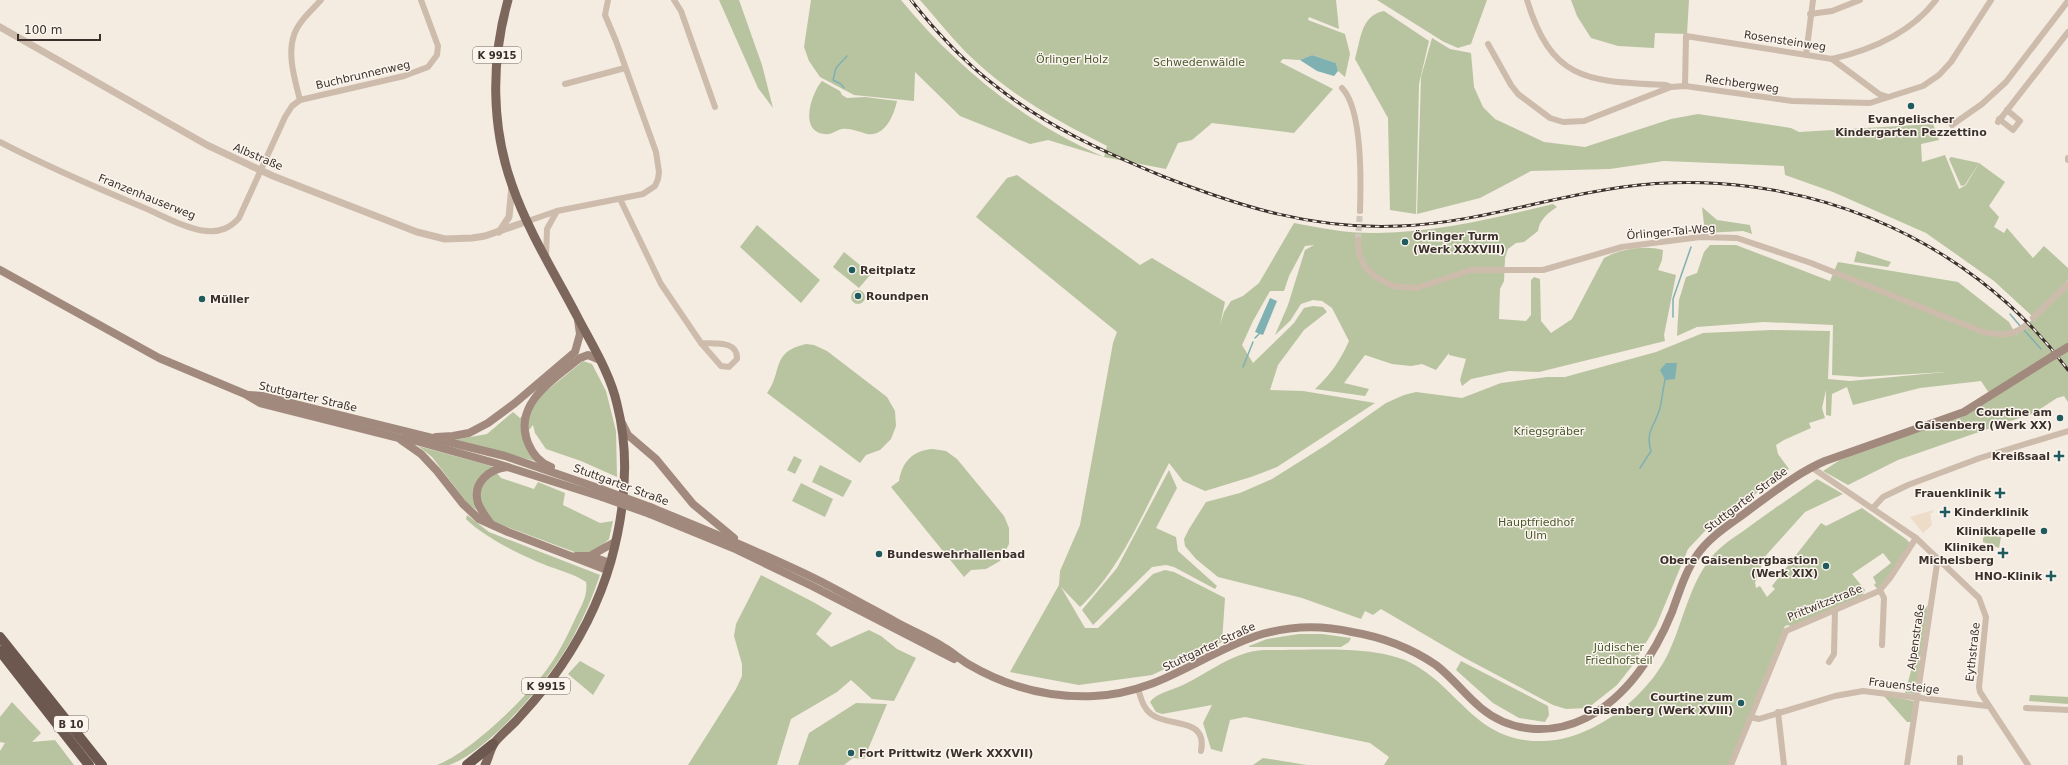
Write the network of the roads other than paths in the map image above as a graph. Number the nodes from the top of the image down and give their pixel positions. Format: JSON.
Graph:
{"nodes":[{"id":1,"x":321,"y":0,"type":"edge"},
{"id":2,"x":421,"y":0,"type":"edge"},
{"id":3,"x":508,"y":0,"type":"edge"},
{"id":4,"x":608,"y":0,"type":"edge"},
{"id":5,"x":674,"y":0,"type":"edge"},
{"id":6,"x":1527,"y":0,"type":"edge"},
{"id":7,"x":1813,"y":0,"type":"edge"},
{"id":8,"x":1860,"y":0,"type":"edge"},
{"id":9,"x":1936,"y":0,"type":"edge"},
{"id":10,"x":1990,"y":0,"type":"edge"},
{"id":11,"x":2068,"y":2,"type":"edge"},
{"id":12,"x":1810,"y":14,"type":"junction"},
{"id":13,"x":0,"y":27,"type":"edge"},
{"id":14,"x":2068,"y":32,"type":"edge"},
{"id":15,"x":1488,"y":44,"type":"dead end"},
{"id":16,"x":1806,"y":55,"type":"junction"},
{"id":17,"x":1832,"y":59,"type":"junction"},
{"id":18,"x":625,"y":68,"type":"junction"},
{"id":19,"x":565,"y":84,"type":"dead end"},
{"id":20,"x":1685,"y":86,"type":"junction"},
{"id":21,"x":1671,"y":87,"type":"junction"},
{"id":22,"x":1342,"y":88,"type":"dead end"},
{"id":23,"x":1888,"y":98,"type":"junction"},
{"id":24,"x":300,"y":100,"type":"junction"},
{"id":25,"x":715,"y":107,"type":"dead end"},
{"id":26,"x":2007,"y":110,"type":"junction"},
{"id":27,"x":1952,"y":125,"type":"dead end"},
{"id":28,"x":0,"y":142,"type":"edge"},
{"id":29,"x":260,"y":170,"type":"junction"},
{"id":30,"x":512,"y":186,"type":"junction"},
{"id":31,"x":620,"y":199,"type":"junction"},
{"id":32,"x":557,"y":211,"type":"junction"},
{"id":33,"x":1360,"y":211,"type":"tunnel mouth"},
{"id":34,"x":528,"y":221,"type":"junction"},
{"id":35,"x":498,"y":232,"type":"junction"},
{"id":36,"x":1358,"y":240,"type":"tunnel mouth"},
{"id":37,"x":546,"y":257,"type":"junction"},
{"id":38,"x":0,"y":270,"type":"edge"},
{"id":39,"x":2068,"y":284,"type":"edge"},
{"id":40,"x":577,"y":316,"type":"junction"},
{"id":41,"x":2033,"y":318,"type":"tunnel mouth"},
{"id":42,"x":2023,"y":328,"type":"tunnel mouth"},
{"id":43,"x":701,"y":342,"type":"junction"},
{"id":44,"x":591,"y":343,"type":"junction"},
{"id":45,"x":2068,"y":346,"type":"edge"},
{"id":46,"x":575,"y":352,"type":"junction"},
{"id":47,"x":600,"y":360,"type":"junction"},
{"id":48,"x":245,"y":394,"type":"junction"},
{"id":49,"x":621,"y":422,"type":"junction"},
{"id":50,"x":2068,"y":430,"type":"edge"},
{"id":51,"x":420,"y":436,"type":"junction"},
{"id":52,"x":399,"y":438,"type":"junction"},
{"id":53,"x":507,"y":467,"type":"junction"},
{"id":54,"x":1812,"y":467,"type":"junction"},
{"id":55,"x":601,"y":493,"type":"junction"},
{"id":56,"x":1873,"y":508,"type":"junction"},
{"id":57,"x":650,"y":511,"type":"junction"},
{"id":58,"x":491,"y":525,"type":"junction"},
{"id":59,"x":1916,"y":538,"type":"junction"},
{"id":60,"x":615,"y":542,"type":"junction"},
{"id":61,"x":744,"y":546,"type":"junction"},
{"id":62,"x":571,"y":555,"type":"junction"},
{"id":63,"x":590,"y":556,"type":"junction"},
{"id":64,"x":1940,"y":560,"type":"junction"},
{"id":65,"x":609,"y":566,"type":"junction"},
{"id":66,"x":1880,"y":590,"type":"junction"},
{"id":67,"x":1835,"y":610,"type":"junction"},
{"id":68,"x":0,"y":637,"type":"edge"},
{"id":69,"x":1882,"y":645,"type":"dead end"},
{"id":70,"x":0,"y":651,"type":"edge"},
{"id":71,"x":964,"y":662,"type":"junction"},
{"id":72,"x":1829,"y":662,"type":"dead end"},
{"id":73,"x":1138,"y":689,"type":"junction"},
{"id":74,"x":1917,"y":698,"type":"junction"},
{"id":75,"x":1987,"y":706,"type":"junction"},
{"id":76,"x":2026,"y":708,"type":"dead end"},
{"id":77,"x":2068,"y":710,"type":"edge"},
{"id":78,"x":1778,"y":712,"type":"junction"},
{"id":79,"x":1750,"y":717,"type":"junction"},
{"id":80,"x":493,"y":744,"type":"junction"},
{"id":81,"x":1201,"y":751,"type":"dead end"},
{"id":82,"x":1960,"y":758,"type":"dead end"},
{"id":83,"x":89,"y":765,"type":"edge"},
{"id":84,"x":102,"y":765,"type":"edge"},
{"id":85,"x":467,"y":765,"type":"edge"},
{"id":86,"x":485,"y":765,"type":"edge"},
{"id":87,"x":1731,"y":765,"type":"edge"},
{"id":88,"x":1784,"y":765,"type":"edge"},
{"id":89,"x":1907,"y":765,"type":"edge"},
{"id":90,"x":1960,"y":765,"type":"edge"},
{"id":91,"x":2028,"y":765,"type":"edge"}],
"edges":[{"from":1,"to":24,"type":"street"},
{"from":2,"to":24,"type":"street","name":"Buchbrunnenweg"},
{"from":3,"to":30,"type":"main road","number":"K 9915"},
{"from":4,"to":18,"type":"street"},
{"from":5,"to":25,"type":"street"},
{"from":6,"to":21,"type":"street"},
{"from":7,"to":12,"type":"street"},
{"from":8,"to":12,"type":"street"},
{"from":9,"to":17,"type":"street","name":"Rosensteinweg"},
{"from":10,"to":23,"type":"street","name":"Rechbergweg"},
{"from":11,"to":27,"type":"street"},
{"from":12,"to":16,"type":"street"},
{"from":13,"to":29,"type":"street","name":"Albstraße"},
{"from":14,"to":26,"type":"street"},
{"from":15,"to":21,"type":"street","name":"Rechbergweg"},
{"from":16,"to":17,"type":"street","name":"Rosensteinweg"},
{"from":16,"to":20,"type":"street","name":"Rosensteinweg"},
{"from":17,"to":23,"type":"street"},
{"from":18,"to":19,"type":"street"},
{"from":18,"to":31,"type":"street"},
{"from":20,"to":21,"type":"street","name":"Rechbergweg"},
{"from":20,"to":23,"type":"street","name":"Rechbergweg"},
{"from":22,"to":33,"type":"street"},
{"from":24,"to":29,"type":"street"},
{"from":26,"to":26,"type":"street"},
{"from":28,"to":29,"type":"street","name":"Franzenhauserweg"},
{"from":29,"to":35,"type":"street","name":"Albstraße"},
{"from":30,"to":34,"type":"main road","number":"K 9915"},
{"from":30,"to":35,"type":"street"},
{"from":31,"to":32,"type":"street"},
{"from":31,"to":43,"type":"street"},
{"from":32,"to":34,"type":"street"},
{"from":32,"to":37,"type":"street"},
{"from":34,"to":35,"type":"street","name":"Albstraße"},
{"from":34,"to":37,"type":"main road","number":"K 9915"},
{"from":36,"to":42,"type":"street","name":"Örlinger-Tal-Weg"},
{"from":37,"to":40,"type":"main road","number":"K 9915"},
{"from":38,"to":48,"type":"main road","name":"Stuttgarter Straße"},
{"from":39,"to":41,"type":"street"},
{"from":40,"to":44,"type":"main road","number":"K 9915"},
{"from":40,"to":46,"type":"main road"},
{"from":43,"to":43,"type":"street"},
{"from":44,"to":46,"type":"main road"},
{"from":44,"to":47,"type":"main road","number":"K 9915"},
{"from":45,"to":54,"type":"main road","name":"Stuttgarter Straße","bridge":true},
{"from":46,"to":51,"type":"main road"},
{"from":47,"to":49,"type":"main road","number":"K 9915"},
{"from":47,"to":55,"type":"main road"},
{"from":48,"to":51,"type":"main road","name":"Stuttgarter Straße"},
{"from":48,"to":52,"type":"main road","name":"Stuttgarter Straße"},
{"from":49,"to":60,"type":"main road","number":"K 9915"},
{"from":49,"to":61,"type":"main road"},
{"from":50,"to":56,"type":"street"},
{"from":51,"to":55,"type":"main road","name":"Stuttgarter Straße"},
{"from":52,"to":53,"type":"main road","name":"Stuttgarter Straße"},
{"from":52,"to":58,"type":"main road"},
{"from":53,"to":55,"type":"main road","name":"Stuttgarter Straße"},
{"from":53,"to":58,"type":"main road"},
{"from":54,"to":56,"type":"street","name":"Eythstraße"},
{"from":54,"to":73,"type":"main road","name":"Stuttgarter Straße"},
{"from":55,"to":57,"type":"main road","name":"Stuttgarter Straße","bridge":true},
{"from":56,"to":59,"type":"street","name":"Eythstraße"},
{"from":57,"to":61,"type":"main road","name":"Stuttgarter Straße"},
{"from":57,"to":71,"type":"main road","name":"Stuttgarter Straße"},
{"from":58,"to":62,"type":"main road"},
{"from":59,"to":64,"type":"street","name":"Eythstraße"},
{"from":59,"to":66,"type":"street","name":"Prittwitzstraße"},
{"from":60,"to":63,"type":"main road"},
{"from":60,"to":65,"type":"main road","number":"K 9915"},
{"from":61,"to":71,"type":"main road","name":"Stuttgarter Straße"},
{"from":62,"to":63,"type":"main road"},
{"from":62,"to":65,"type":"main road"},
{"from":63,"to":65,"type":"main road"},
{"from":64,"to":74,"type":"street","name":"Alpenstraße"},
{"from":64,"to":75,"type":"street","name":"Eythstraße"},
{"from":65,"to":80,"type":"main road","number":"K 9915"},
{"from":66,"to":67,"type":"street","name":"Prittwitzstraße"},
{"from":66,"to":69,"type":"street"},
{"from":67,"to":72,"type":"street"},
{"from":67,"to":79,"type":"street","name":"Prittwitzstraße"},
{"from":68,"to":84,"type":"highway","number":"B 10"},
{"from":70,"to":83,"type":"highway","number":"B 10"},
{"from":71,"to":73,"type":"main road","name":"Stuttgarter Straße"},
{"from":73,"to":81,"type":"street"},
{"from":74,"to":75,"type":"street","name":"Frauensteige"},
{"from":74,"to":78,"type":"street","name":"Frauensteige"},
{"from":74,"to":89,"type":"street","name":"Alpenstraße"},
{"from":75,"to":91,"type":"street","name":"Eythstraße"},
{"from":76,"to":77,"type":"street"},
{"from":78,"to":79,"type":"street","name":"Frauensteige"},
{"from":78,"to":88,"type":"street"},
{"from":79,"to":87,"type":"street","name":"Prittwitzstraße"},
{"from":80,"to":85,"type":"highway","number":"K 9915"},
{"from":80,"to":86,"type":"main road"},
{"from":82,"to":90,"type":"street"}]}
